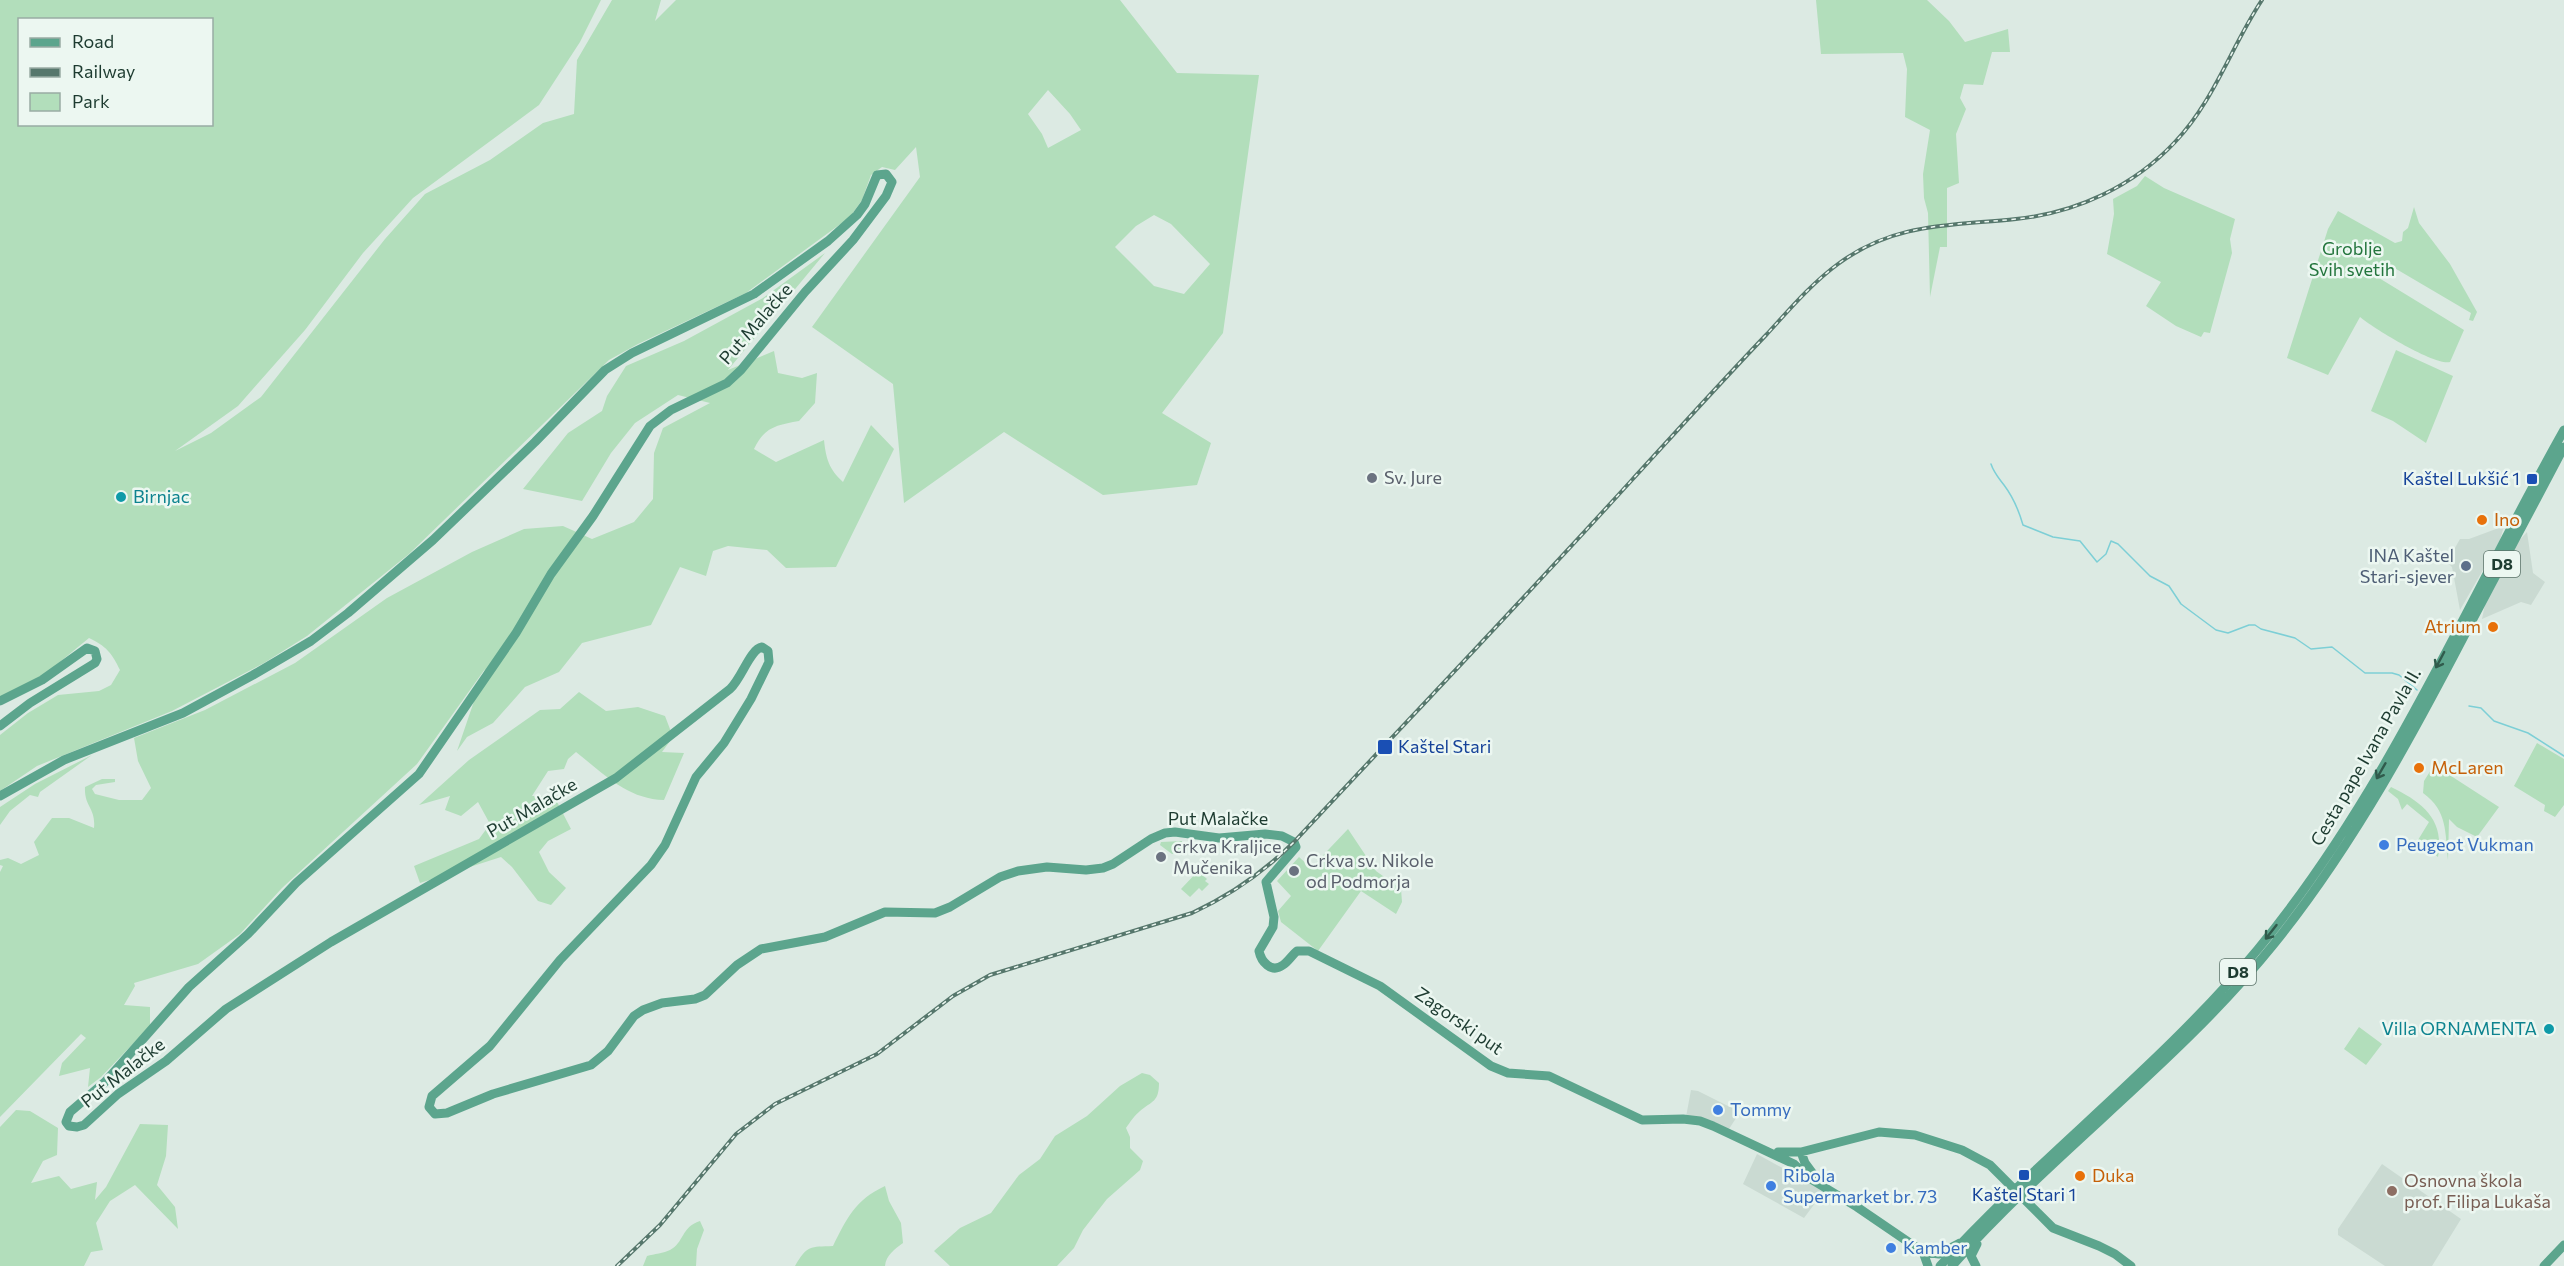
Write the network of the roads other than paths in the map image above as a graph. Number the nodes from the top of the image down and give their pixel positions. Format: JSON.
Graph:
{"nodes":[{"id":1,"x":2564,"y":430,"type":"edge"},
{"id":2,"x":2564,"y":447,"type":"edge"},
{"id":3,"x":0,"y":701,"type":"edge"},
{"id":4,"x":0,"y":726,"type":"edge"},
{"id":5,"x":0,"y":796,"type":"edge"},
{"id":6,"x":1296,"y":848,"type":"joint"},
{"id":7,"x":1772,"y":1152,"type":"junction"},
{"id":8,"x":1801,"y":1152,"type":"junction"},
{"id":9,"x":1791,"y":1154,"type":"junction"},
{"id":10,"x":1794,"y":1164,"type":"junction"},
{"id":11,"x":1821,"y":1184,"type":"junction"},
{"id":12,"x":1989,"y":1227,"type":"junction"},
{"id":13,"x":1960,"y":1243,"type":"junction"},
{"id":14,"x":2564,"y":1245,"type":"edge"},
{"id":15,"x":1923,"y":1252,"type":"junction"},
{"id":16,"x":2115,"y":1254,"type":"junction"},
{"id":17,"x":1928,"y":1266,"type":"edge"},
{"id":18,"x":1940,"y":1266,"type":"edge"},
{"id":19,"x":1952,"y":1266,"type":"edge"},
{"id":20,"x":1976,"y":1266,"type":"edge"},
{"id":21,"x":2123,"y":1266,"type":"edge"},
{"id":22,"x":2131,"y":1266,"type":"edge"},
{"id":23,"x":2544,"y":1266,"type":"edge"}],
"edges":[{"from":1,"to":13,"type":"main road","name":"Cesta pape Ivana Pavla II.","number":"D8","one_way":true},
{"from":2,"to":12,"type":"main road","name":"Cesta pape Ivana Pavla II.","number":"D8"},
{"from":3,"to":4,"type":"main road"},
{"from":5,"to":6,"type":"main road","name":"Put Malačke"},
{"from":6,"to":7,"type":"main road","name":"Zagorski put"},
{"from":7,"to":9,"type":"main road"},
{"from":7,"to":10,"type":"main road"},
{"from":8,"to":9,"type":"main road"},
{"from":8,"to":11,"type":"main road"},
{"from":8,"to":16,"type":"main road"},
{"from":9,"to":10,"type":"main road"},
{"from":10,"to":11,"type":"main road"},
{"from":11,"to":15,"type":"main road"},
{"from":12,"to":19,"type":"main road","name":"Cesta pape Ivana Pavla II.","number":"D8"},
{"from":12,"to":20,"type":"main road"},
{"from":13,"to":15,"type":"main road"},
{"from":13,"to":18,"type":"main road","name":"Cesta pape Ivana Pavla II.","number":"D8"},
{"from":14,"to":23,"type":"main road"},
{"from":15,"to":17,"type":"main road"},
{"from":16,"to":21,"type":"main road"},
{"from":16,"to":22,"type":"main road"}]}
